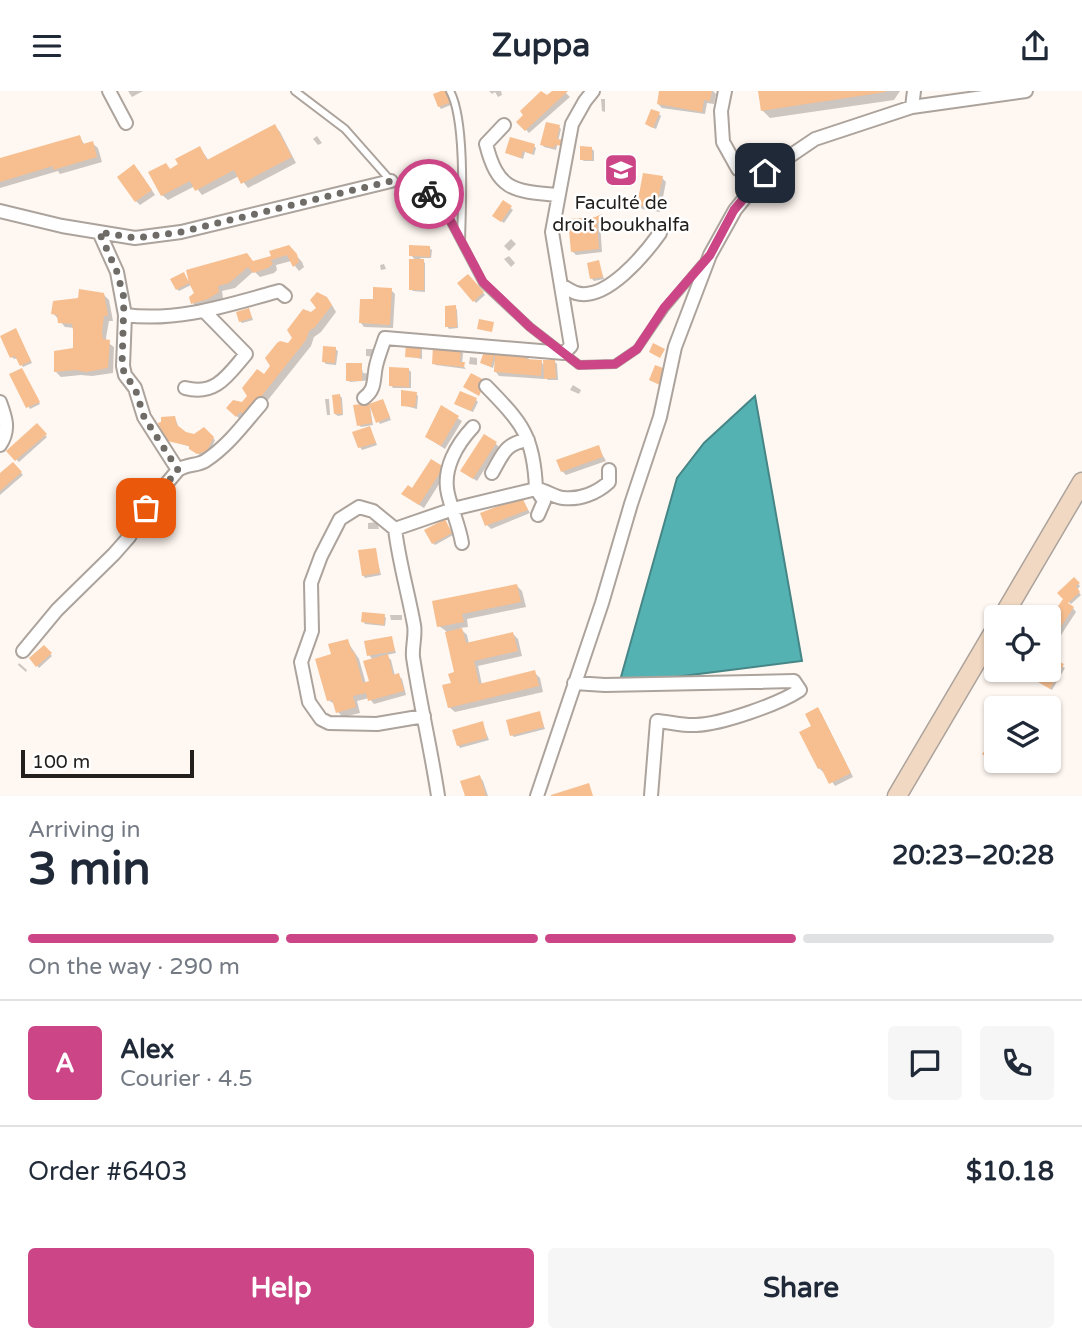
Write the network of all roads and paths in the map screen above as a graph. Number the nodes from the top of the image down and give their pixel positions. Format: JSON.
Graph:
{"nodes":[{"id":1,"x":109,"y":91,"type":"edge"},
{"id":2,"x":295,"y":91,"type":"edge"},
{"id":3,"x":450,"y":91,"type":"edge"},
{"id":4,"x":593,"y":91,"type":"edge"},
{"id":5,"x":725,"y":91,"type":"edge"},
{"id":6,"x":914,"y":91,"type":"edge"},
{"id":7,"x":1026,"y":91,"type":"edge"},
{"id":8,"x":912,"y":107,"type":"junction"},
{"id":9,"x":126,"y":123,"type":"dead end"},
{"id":10,"x":504,"y":125,"type":"dead end"},
{"id":11,"x":765,"y":173,"type":"junction"},
{"id":12,"x":391,"y":181,"type":"junction"},
{"id":13,"x":558,"y":195,"type":"junction"},
{"id":14,"x":0,"y":211,"type":"edge"},
{"id":15,"x":99,"y":232,"type":"junction"},
{"id":16,"x":660,"y":233,"type":"dead end"},
{"id":17,"x":461,"y":243,"type":"junction"},
{"id":18,"x":710,"y":255,"type":"junction"},
{"id":19,"x":561,"y":285,"type":"junction"},
{"id":20,"x":285,"y":296,"type":"dead end"},
{"id":21,"x":205,"y":312,"type":"junction"},
{"id":22,"x":125,"y":315,"type":"junction"},
{"id":23,"x":564,"y":353,"type":"junction"},
{"id":24,"x":486,"y":386,"type":"dead end"},
{"id":25,"x":185,"y":388,"type":"dead end"},
{"id":26,"x":364,"y":398,"type":"dead end"},
{"id":27,"x":0,"y":402,"type":"edge"},
{"id":28,"x":261,"y":404,"type":"dead end"},
{"id":29,"x":473,"y":427,"type":"dead end"},
{"id":30,"x":528,"y":440,"type":"junction"},
{"id":31,"x":0,"y":445,"type":"edge"},
{"id":32,"x":178,"y":470,"type":"junction"},
{"id":33,"x":609,"y":470,"type":"dead end"},
{"id":34,"x":492,"y":473,"type":"dead end"},
{"id":35,"x":1082,"y":482,"type":"edge"},
{"id":36,"x":536,"y":489,"type":"junction"},
{"id":37,"x":453,"y":509,"type":"junction"},
{"id":38,"x":538,"y":515,"type":"dead end"},
{"id":39,"x":396,"y":529,"type":"junction"},
{"id":40,"x":462,"y":543,"type":"dead end"},
{"id":41,"x":1010,"y":605,"type":"edge"},
{"id":42,"x":984,"y":648,"type":"edge"},
{"id":43,"x":23,"y":651,"type":"dead end"},
{"id":44,"x":574,"y":683,"type":"junction"},
{"id":45,"x":424,"y":716,"type":"junction"},
{"id":46,"x":438,"y":796,"type":"edge"},
{"id":47,"x":537,"y":796,"type":"edge"},
{"id":48,"x":651,"y":796,"type":"edge"},
{"id":49,"x":897,"y":796,"type":"edge"}],
"edges":[{"from":1,"to":9,"type":"street"},
{"from":2,"to":12,"type":"lane"},
{"from":3,"to":17,"type":"lane"},
{"from":4,"to":13,"type":"street"},
{"from":5,"to":11,"type":"street"},
{"from":6,"to":8,"type":"street"},
{"from":7,"to":8,"type":"street"},
{"from":8,"to":11,"type":"street"},
{"from":10,"to":13,"type":"street"},
{"from":11,"to":18,"type":"street"},
{"from":12,"to":15,"type":"street"},
{"from":12,"to":17,"type":"lane"},
{"from":13,"to":19,"type":"street"},
{"from":14,"to":15,"type":"street"},
{"from":15,"to":22,"type":"street"},
{"from":16,"to":19,"type":"street"},
{"from":17,"to":23,"type":"lane"},
{"from":18,"to":23,"type":"lane"},
{"from":18,"to":44,"type":"street"},
{"from":19,"to":23,"type":"street"},
{"from":20,"to":21,"type":"street"},
{"from":21,"to":22,"type":"street"},
{"from":21,"to":25,"type":"street"},
{"from":22,"to":32,"type":"street"},
{"from":23,"to":26,"type":"street"},
{"from":24,"to":30,"type":"street"},
{"from":27,"to":31,"type":"street"},
{"from":28,"to":32,"type":"street"},
{"from":29,"to":37,"type":"street"},
{"from":30,"to":34,"type":"street"},
{"from":30,"to":36,"type":"street"},
{"from":32,"to":43,"type":"street"},
{"from":33,"to":36,"type":"street"},
{"from":35,"to":41,"type":"street"},
{"from":36,"to":37,"type":"street"},
{"from":36,"to":38,"type":"street"},
{"from":37,"to":39,"type":"street"},
{"from":37,"to":40,"type":"street"},
{"from":39,"to":45,"type":"street"},
{"from":39,"to":45,"type":"street"},
{"from":42,"to":49,"type":"street"},
{"from":44,"to":47,"type":"street"},
{"from":44,"to":48,"type":"street"},
{"from":45,"to":46,"type":"street"}]}
